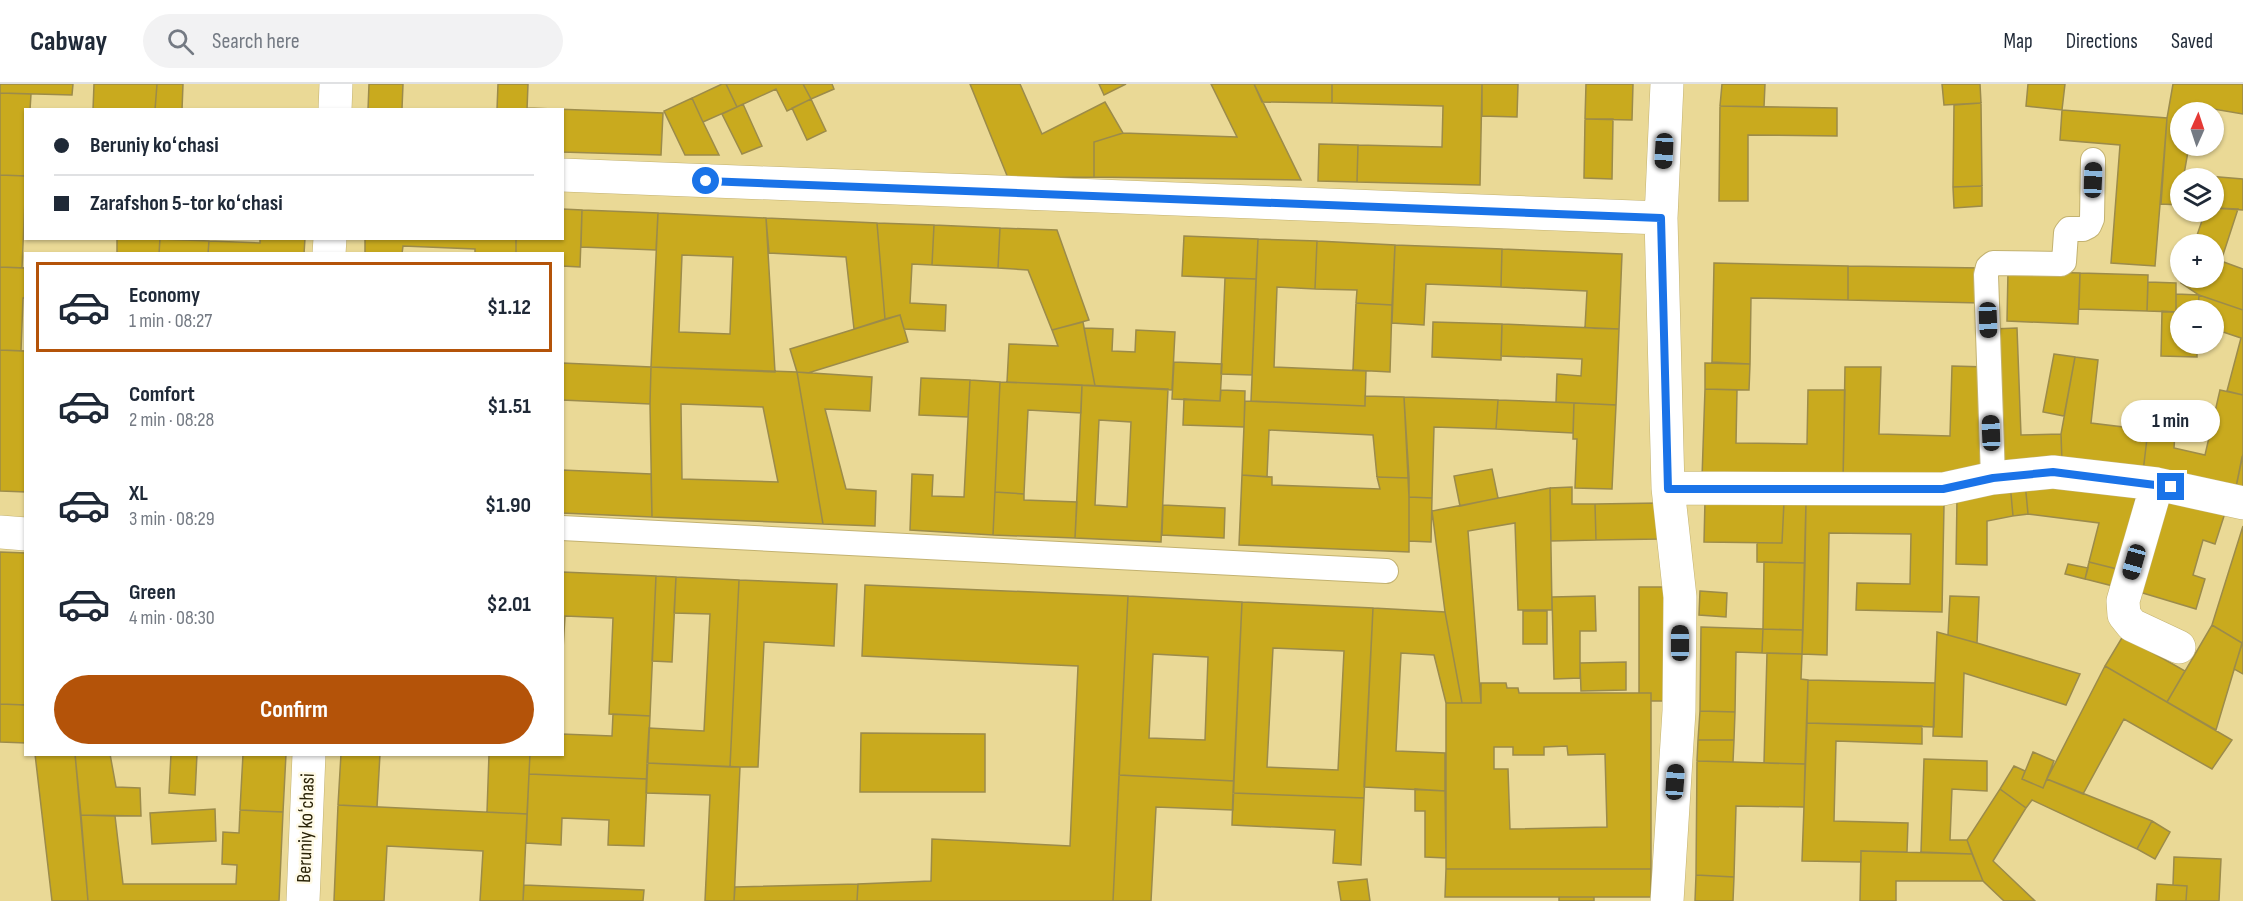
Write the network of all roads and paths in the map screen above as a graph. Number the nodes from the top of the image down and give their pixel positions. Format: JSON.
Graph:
{"nodes":[{"id":1,"x":336,"y":84,"type":"edge"},
{"id":2,"x":1667,"y":84,"type":"edge"},
{"id":3,"x":335,"y":108,"type":"edge"},
{"id":4,"x":2093,"y":160,"type":"dead end"},
{"id":5,"x":564,"y":175,"type":"edge"},
{"id":6,"x":1661,"y":218,"type":"junction"},
{"id":7,"x":1993,"y":478,"type":"junction"},
{"id":8,"x":2157,"y":484,"type":"junction"},
{"id":9,"x":1668,"y":489,"type":"junction"},
{"id":10,"x":2243,"y":503,"type":"edge"},
{"id":11,"x":564,"y":528,"type":"edge"},
{"id":12,"x":0,"y":532,"type":"edge"},
{"id":13,"x":24,"y":534,"type":"edge"},
{"id":14,"x":1386,"y":572,"type":"dead end"},
{"id":15,"x":2179,"y":647,"type":"dead end"},
{"id":16,"x":309,"y":756,"type":"edge"},
{"id":17,"x":303,"y":901,"type":"edge"},
{"id":18,"x":1667,"y":901,"type":"edge"}],
"edges":[{"from":1,"to":3,"type":"street"},
{"from":2,"to":6,"type":"street"},
{"from":4,"to":7,"type":"lane"},
{"from":5,"to":6,"type":"street"},
{"from":6,"to":9,"type":"street"},
{"from":7,"to":8,"type":"street"},
{"from":7,"to":9,"type":"street"},
{"from":8,"to":10,"type":"street"},
{"from":8,"to":15,"type":"street"},
{"from":9,"to":18,"type":"street"},
{"from":11,"to":14,"type":"lane"},
{"from":12,"to":13,"type":"street"},
{"from":16,"to":17,"type":"street","name":"Beruniy koʻchasi"}]}
